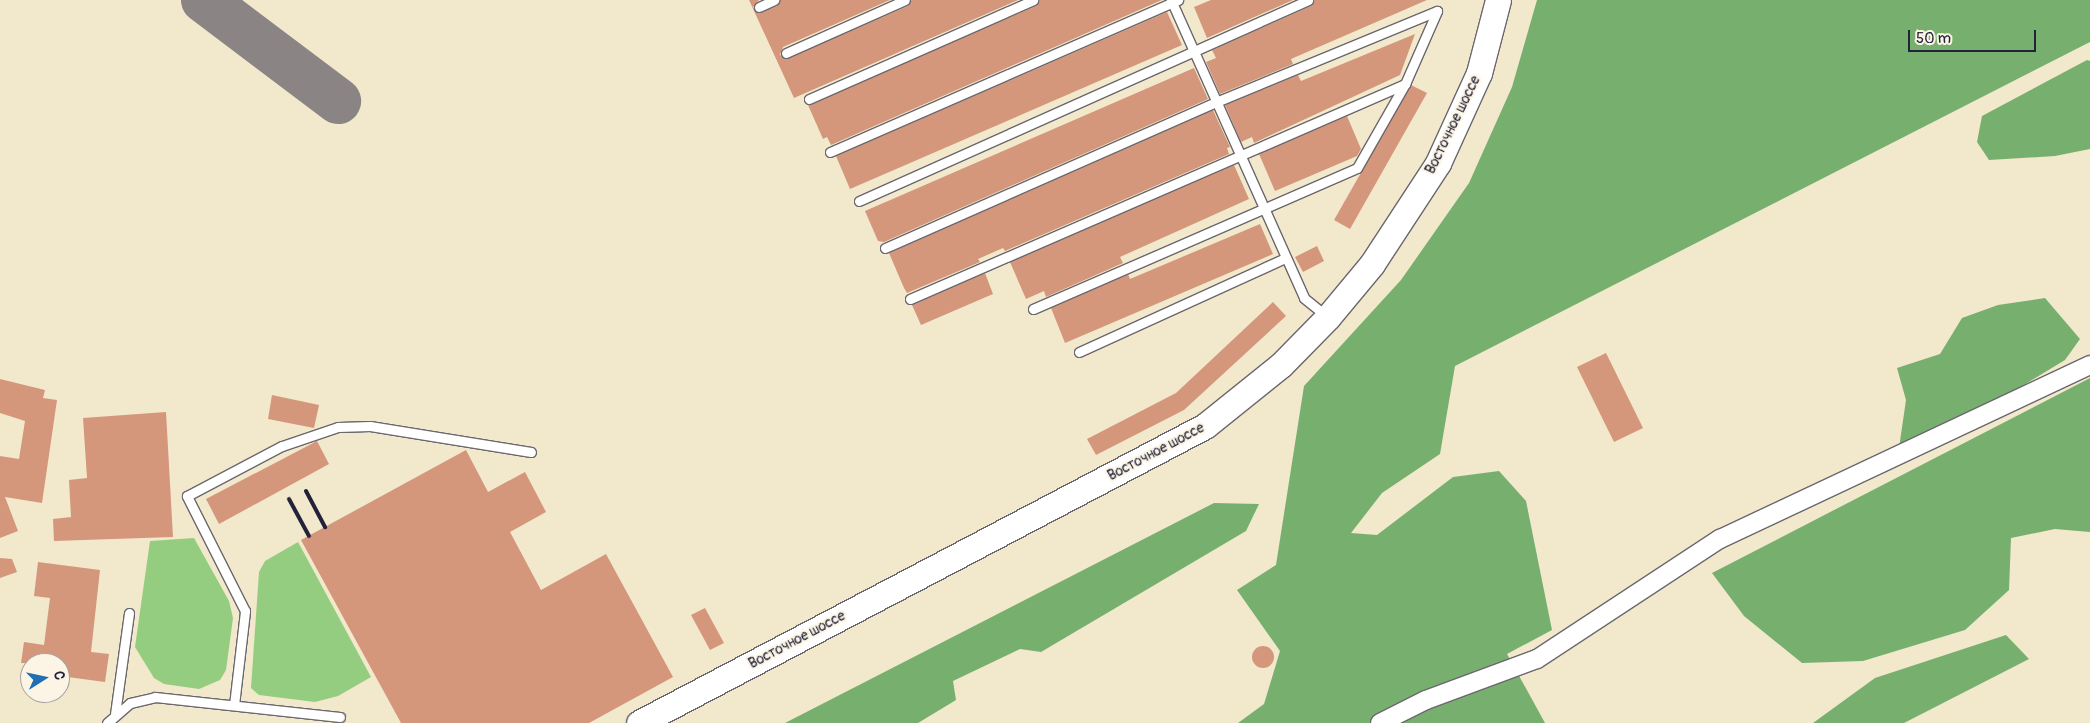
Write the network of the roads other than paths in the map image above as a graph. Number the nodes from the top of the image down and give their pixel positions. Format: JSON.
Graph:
{"nodes":[{"id":1,"x":774,"y":0,"type":"edge"},
{"id":2,"x":905,"y":0,"type":"edge"},
{"id":3,"x":1033,"y":0,"type":"edge"},
{"id":4,"x":1308,"y":0,"type":"edge"},
{"id":5,"x":1498,"y":0,"type":"edge"},
{"id":6,"x":1174,"y":1,"type":"edge"},
{"id":7,"x":759,"y":7,"type":"dead end"},
{"id":8,"x":1194,"y":51,"type":"junction"},
{"id":9,"x":786,"y":53,"type":"dead end"},
{"id":10,"x":1405,"y":84,"type":"junction"},
{"id":11,"x":810,"y":98,"type":"dead end"},
{"id":12,"x":1216,"y":102,"type":"junction"},
{"id":13,"x":830,"y":152,"type":"dead end"},
{"id":14,"x":1240,"y":156,"type":"junction"},
{"id":15,"x":859,"y":201,"type":"dead end"},
{"id":16,"x":1264,"y":209,"type":"junction"},
{"id":17,"x":885,"y":248,"type":"dead end"},
{"id":18,"x":1285,"y":258,"type":"junction"},
{"id":19,"x":910,"y":299,"type":"dead end"},
{"id":20,"x":1033,"y":309,"type":"dead end"},
{"id":21,"x":1328,"y":317,"type":"junction"},
{"id":22,"x":1079,"y":352,"type":"dead end"},
{"id":23,"x":2090,"y":365,"type":"edge"},
{"id":24,"x":531,"y":452,"type":"dead end"},
{"id":25,"x":130,"y":613,"type":"dead end"},
{"id":26,"x":234,"y":705,"type":"junction"},
{"id":27,"x":115,"y":714,"type":"junction"},
{"id":28,"x":340,"y":717,"type":"dead end"},
{"id":29,"x":107,"y":723,"type":"edge"},
{"id":30,"x":639,"y":723,"type":"edge"},
{"id":31,"x":1380,"y":723,"type":"edge"}],
"edges":[{"from":1,"to":7,"type":"lane"},
{"from":2,"to":9,"type":"lane"},
{"from":3,"to":11,"type":"lane"},
{"from":4,"to":8,"type":"lane"},
{"from":5,"to":21,"type":"main road","name":"Восточное шоссе"},
{"from":6,"to":8,"type":"lane"},
{"from":6,"to":13,"type":"lane"},
{"from":8,"to":12,"type":"lane"},
{"from":8,"to":15,"type":"lane"},
{"from":10,"to":12,"type":"lane"},
{"from":10,"to":14,"type":"lane"},
{"from":10,"to":16,"type":"lane"},
{"from":12,"to":14,"type":"lane"},
{"from":12,"to":17,"type":"lane"},
{"from":14,"to":16,"type":"lane"},
{"from":14,"to":19,"type":"lane"},
{"from":16,"to":18,"type":"lane"},
{"from":16,"to":20,"type":"lane"},
{"from":18,"to":21,"type":"lane"},
{"from":18,"to":22,"type":"lane"},
{"from":21,"to":30,"type":"main road","name":"Восточное шоссе"},
{"from":23,"to":31,"type":"street"},
{"from":24,"to":26,"type":"lane"},
{"from":25,"to":27,"type":"lane"},
{"from":26,"to":27,"type":"lane"},
{"from":26,"to":28,"type":"lane"},
{"from":27,"to":29,"type":"lane"}]}
